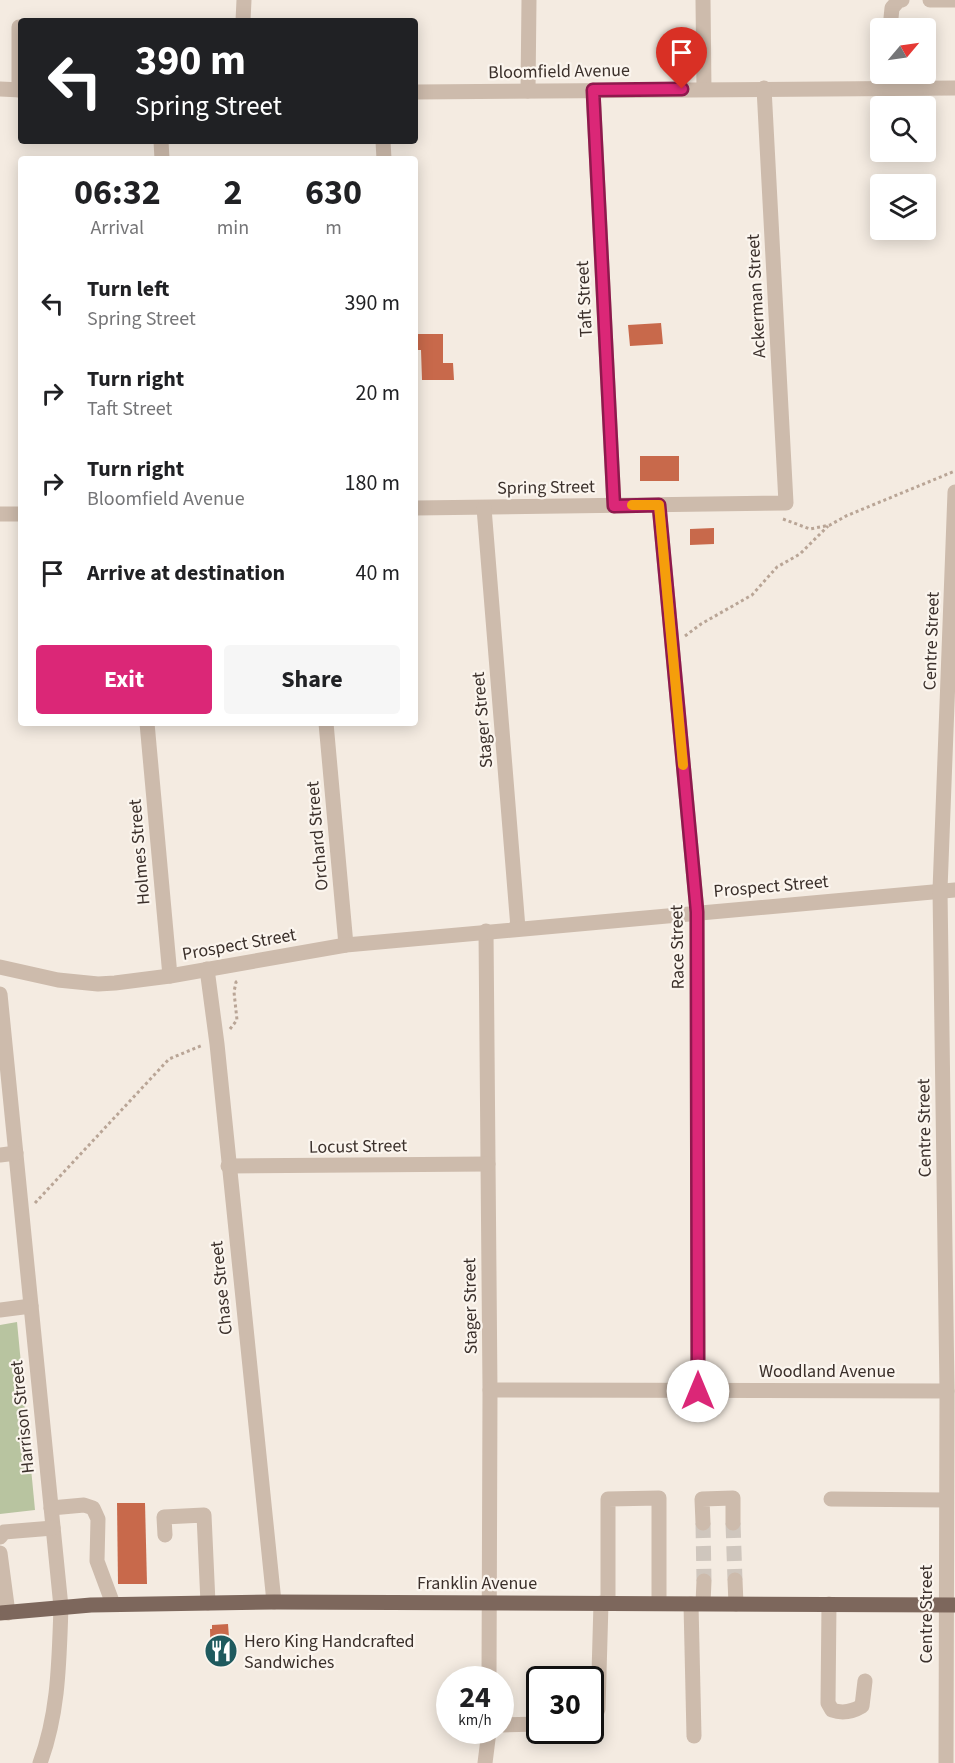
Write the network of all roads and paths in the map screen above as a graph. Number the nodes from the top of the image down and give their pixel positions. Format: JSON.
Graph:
{"nodes":[{"id":1,"x":244,"y":0,"type":"edge"},
{"id":2,"x":529,"y":0,"type":"edge"},
{"id":3,"x":703,"y":0,"type":"edge"},
{"id":4,"x":902,"y":0,"type":"edge"},
{"id":5,"x":930,"y":0,"type":"edge"},
{"id":6,"x":955,"y":0,"type":"edge"},
{"id":7,"x":243,"y":18,"type":"edge"},
{"id":8,"x":890,"y":18,"type":"edge"},
{"id":9,"x":870,"y":81,"type":"edge"},
{"id":10,"x":927,"y":84,"type":"edge"},
{"id":11,"x":955,"y":87,"type":"edge"},
{"id":12,"x":704,"y":88,"type":"junction"},
{"id":13,"x":764,"y":88,"type":"junction"},
{"id":14,"x":0,"y":89,"type":"edge"},
{"id":15,"x":18,"y":90,"type":"edge"},
{"id":16,"x":593,"y":90,"type":"junction"},
{"id":17,"x":528,"y":91,"type":"junction"},
{"id":18,"x":418,"y":92,"type":"edge"},
{"id":19,"x":955,"y":471,"type":"edge"},
{"id":20,"x":955,"y":492,"type":"edge"},
{"id":21,"x":786,"y":502,"type":"joint"},
{"id":22,"x":659,"y":505,"type":"junction"},
{"id":23,"x":614,"y":506,"type":"junction"},
{"id":24,"x":418,"y":508,"type":"edge"},
{"id":25,"x":484,"y":508,"type":"junction"},
{"id":26,"x":0,"y":514,"type":"edge"},
{"id":27,"x":18,"y":514,"type":"edge"},
{"id":28,"x":779,"y":518,"type":"dead end"},
{"id":29,"x":830,"y":525,"type":"junction"},
{"id":30,"x":673,"y":652,"type":"junction"},
{"id":31,"x":951,"y":723,"type":"edge"},
{"id":32,"x":147,"y":726,"type":"edge"},
{"id":33,"x":326,"y":726,"type":"edge"},
{"id":34,"x":948,"y":890,"type":"edge"},
{"id":35,"x":697,"y":912,"type":"junction"},
{"id":36,"x":518,"y":928,"type":"junction"},
{"id":37,"x":486,"y":931,"type":"junction"},
{"id":38,"x":346,"y":945,"type":"junction"},
{"id":39,"x":0,"y":967,"type":"edge"},
{"id":40,"x":207,"y":969,"type":"junction"},
{"id":41,"x":170,"y":976,"type":"junction"},
{"id":42,"x":244,"y":977,"type":"dead end"},
{"id":43,"x":0,"y":994,"type":"edge"},
{"id":44,"x":948,"y":1003,"type":"edge"},
{"id":45,"x":217,"y":1044,"type":"junction"},
{"id":46,"x":7,"y":1136,"type":"edge"},
{"id":47,"x":16,"y":1153,"type":"junction"},
{"id":48,"x":0,"y":1155,"type":"edge"},
{"id":49,"x":488,"y":1164,"type":"junction"},
{"id":50,"x":228,"y":1166,"type":"junction"},
{"id":51,"x":22,"y":1217,"type":"junction"},
{"id":52,"x":31,"y":1306,"type":"junction"},
{"id":53,"x":0,"y":1310,"type":"edge"},
{"id":54,"x":950,"y":1318,"type":"edge"},
{"id":55,"x":490,"y":1390,"type":"junction"},
{"id":56,"x":698,"y":1391,"type":"junction"},
{"id":57,"x":947,"y":1391,"type":"junction"},
{"id":58,"x":951,"y":1449,"type":"edge"},
{"id":59,"x":831,"y":1499,"type":"dead end"},
{"id":60,"x":946,"y":1500,"type":"junction"},
{"id":61,"x":51,"y":1508,"type":"junction"},
{"id":62,"x":703,"y":1523,"type":"tunnel mouth"},
{"id":63,"x":733,"y":1523,"type":"tunnel mouth"},
{"id":64,"x":53,"y":1528,"type":"junction"},
{"id":65,"x":165,"y":1535,"type":"dead end"},
{"id":66,"x":0,"y":1537,"type":"edge"},
{"id":67,"x":0,"y":1554,"type":"edge"},
{"id":68,"x":735,"y":1580,"type":"tunnel mouth"},
{"id":69,"x":704,"y":1581,"type":"tunnel mouth"},
{"id":70,"x":274,"y":1602,"type":"junction"},
{"id":71,"x":490,"y":1602,"type":"junction"},
{"id":72,"x":208,"y":1603,"type":"junction"},
{"id":73,"x":605,"y":1603,"type":"junction"},
{"id":74,"x":659,"y":1603,"type":"junction"},
{"id":75,"x":113,"y":1604,"type":"junction"},
{"id":76,"x":697,"y":1604,"type":"junction"},
{"id":77,"x":736,"y":1604,"type":"junction"},
{"id":78,"x":829,"y":1604,"type":"junction"},
{"id":79,"x":950,"y":1605,"type":"edge"},
{"id":80,"x":61,"y":1607,"type":"junction"},
{"id":81,"x":4,"y":1613,"type":"edge"},
{"id":82,"x":489,"y":1666,"type":"edge"},
{"id":83,"x":601,"y":1666,"type":"edge"},
{"id":84,"x":865,"y":1681,"type":"dead end"},
{"id":85,"x":694,"y":1736,"type":"dead end"},
{"id":86,"x":487,"y":1744,"type":"edge"},
{"id":87,"x":40,"y":1763,"type":"edge"},
{"id":88,"x":485,"y":1763,"type":"edge"},
{"id":89,"x":946,"y":1763,"type":"edge"}],
"edges":[{"from":1,"to":7,"type":"street"},
{"from":2,"to":17,"type":"street"},
{"from":3,"to":12,"type":"street"},
{"from":4,"to":8,"type":"street"},
{"from":5,"to":6,"type":"street"},
{"from":9,"to":13,"type":"street","name":"Bloomfield Avenue"},
{"from":10,"to":11,"type":"street","name":"Bloomfield Avenue"},
{"from":12,"to":13,"type":"street","name":"Bloomfield Avenue"},
{"from":12,"to":16,"type":"street","name":"Bloomfield Avenue"},
{"from":13,"to":21,"type":"street","name":"Ackerman Street"},
{"from":14,"to":15,"type":"street"},
{"from":16,"to":17,"type":"street","name":"Bloomfield Avenue"},
{"from":16,"to":23,"type":"street","name":"Taft Street"},
{"from":17,"to":18,"type":"street","name":"Bloomfield Avenue"},
{"from":19,"to":29,"type":"path"},
{"from":20,"to":31,"type":"street","name":"Centre Street"},
{"from":21,"to":22,"type":"street","name":"Spring Street"},
{"from":22,"to":23,"type":"street","name":"Spring Street"},
{"from":22,"to":30,"type":"street","name":"Race Street"},
{"from":23,"to":25,"type":"street","name":"Spring Street"},
{"from":24,"to":25,"type":"street","name":"Spring Street"},
{"from":25,"to":36,"type":"street","name":"Stager Street"},
{"from":26,"to":27,"type":"street"},
{"from":28,"to":29,"type":"path"},
{"from":29,"to":30,"type":"path"},
{"from":30,"to":35,"type":"street","name":"Race Street"},
{"from":31,"to":34,"type":"street","name":"Centre Street"},
{"from":32,"to":41,"type":"street","name":"Holmes Street"},
{"from":33,"to":38,"type":"street","name":"Orchard Street"},
{"from":34,"to":35,"type":"street","name":"Prospect Street"},
{"from":34,"to":44,"type":"street","name":"Centre Street"},
{"from":35,"to":36,"type":"street","name":"Prospect Street"},
{"from":35,"to":56,"type":"street","name":"Race Street"},
{"from":36,"to":37,"type":"street","name":"Prospect Street"},
{"from":37,"to":38,"type":"street","name":"Prospect Street"},
{"from":37,"to":49,"type":"street","name":"Stager Street"},
{"from":38,"to":40,"type":"street","name":"Prospect Street"},
{"from":39,"to":41,"type":"street","name":"Prospect Street"},
{"from":40,"to":41,"type":"street","name":"Prospect Street"},
{"from":40,"to":45,"type":"street","name":"Chase Street"},
{"from":42,"to":45,"type":"path"},
{"from":43,"to":46,"type":"street","name":"Harrison Street"},
{"from":44,"to":54,"type":"street","name":"Centre Street"},
{"from":45,"to":50,"type":"street","name":"Chase Street"},
{"from":45,"to":51,"type":"path"},
{"from":46,"to":47,"type":"street","name":"Harrison Street"},
{"from":47,"to":48,"type":"street"},
{"from":47,"to":51,"type":"street","name":"Harrison Street"},
{"from":49,"to":50,"type":"street","name":"Locust Street"},
{"from":49,"to":55,"type":"street","name":"Stager Street"},
{"from":50,"to":70,"type":"street","name":"Chase Street"},
{"from":51,"to":52,"type":"street","name":"Harrison Street"},
{"from":52,"to":53,"type":"street"},
{"from":52,"to":61,"type":"street","name":"Harrison Street"},
{"from":54,"to":57,"type":"street","name":"Centre Street"},
{"from":55,"to":56,"type":"street","name":"Woodland Avenue"},
{"from":55,"to":71,"type":"street","name":"Stager Street"},
{"from":56,"to":57,"type":"street","name":"Woodland Avenue"},
{"from":57,"to":58,"type":"street","name":"Centre Street"},
{"from":58,"to":60,"type":"street","name":"Centre Street"},
{"from":59,"to":60,"type":"street"},
{"from":60,"to":79,"type":"street","name":"Centre Street"},
{"from":61,"to":64,"type":"street","name":"Harrison Street"},
{"from":61,"to":75,"type":"street"},
{"from":62,"to":63,"type":"street"},
{"from":64,"to":66,"type":"street"},
{"from":64,"to":80,"type":"street","name":"Harrison Street"},
{"from":65,"to":72,"type":"street"},
{"from":67,"to":81,"type":"street"},
{"from":68,"to":77,"type":"street"},
{"from":69,"to":76,"type":"street"},
{"from":70,"to":71,"type":"main road","name":"Franklin Avenue"},
{"from":70,"to":72,"type":"main road","name":"Franklin Avenue"},
{"from":71,"to":73,"type":"main road","name":"Franklin Avenue"},
{"from":71,"to":82,"type":"street","name":"Stager Street"},
{"from":72,"to":75,"type":"main road","name":"Franklin Avenue"},
{"from":73,"to":74,"type":"main road","name":"Franklin Avenue"},
{"from":73,"to":74,"type":"street"},
{"from":73,"to":83,"type":"street"},
{"from":74,"to":76,"type":"main road","name":"Franklin Avenue"},
{"from":75,"to":80,"type":"main road","name":"Franklin Avenue"},
{"from":76,"to":77,"type":"main road","name":"Franklin Avenue"},
{"from":76,"to":85,"type":"street"},
{"from":77,"to":78,"type":"main road","name":"Franklin Avenue"},
{"from":78,"to":79,"type":"main road","name":"Franklin Avenue"},
{"from":78,"to":84,"type":"street"},
{"from":79,"to":89,"type":"street","name":"Centre Street"},
{"from":80,"to":81,"type":"main road","name":"Franklin Avenue"},
{"from":80,"to":87,"type":"street","name":"Harrison Street"},
{"from":86,"to":88,"type":"street"}]}
